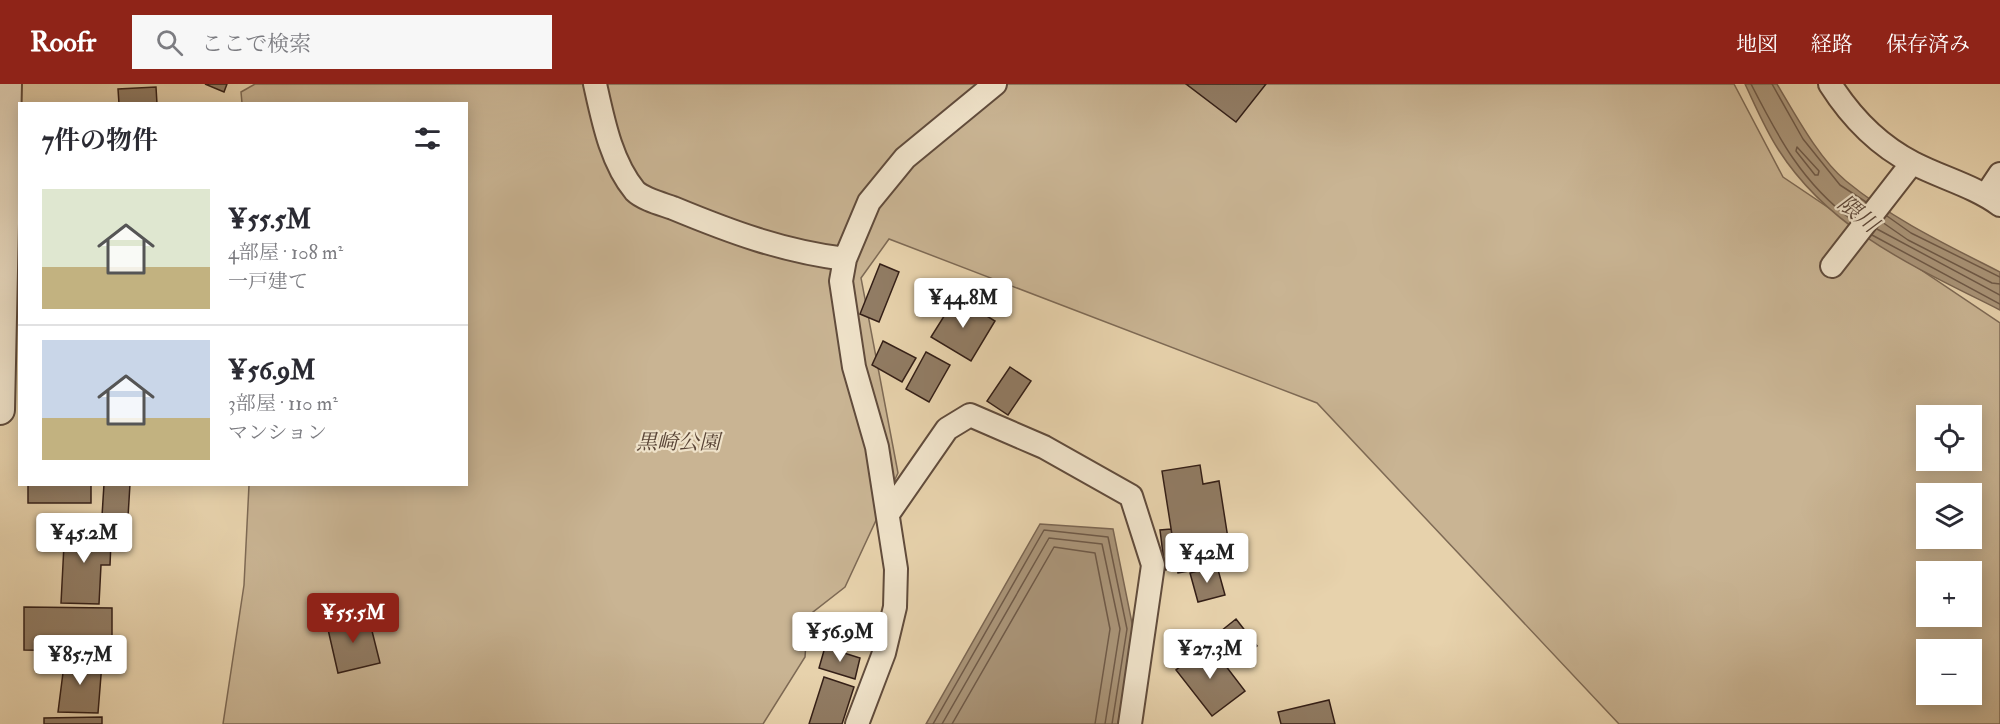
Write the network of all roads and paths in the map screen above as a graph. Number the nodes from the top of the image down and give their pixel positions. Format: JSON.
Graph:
{"nodes":[{"id":1,"x":7,"y":84,"type":"edge"},
{"id":2,"x":595,"y":84,"type":"edge"},
{"id":3,"x":995,"y":84,"type":"edge"},
{"id":4,"x":1830,"y":84,"type":"edge"},
{"id":5,"x":1912,"y":163,"type":"junction"},
{"id":6,"x":2000,"y":174,"type":"edge"},
{"id":7,"x":1993,"y":200,"type":"edge"},
{"id":8,"x":844,"y":259,"type":"junction"},
{"id":9,"x":1832,"y":266,"type":"dead end"},
{"id":10,"x":0,"y":410,"type":"edge"},
{"id":11,"x":888,"y":514,"type":"junction"},
{"id":12,"x":857,"y":724,"type":"edge"},
{"id":13,"x":1130,"y":724,"type":"edge"}],
"edges":[{"from":1,"to":10,"type":"street"},
{"from":2,"to":8,"type":"street"},
{"from":3,"to":8,"type":"street"},
{"from":4,"to":5,"type":"street"},
{"from":5,"to":7,"type":"street"},
{"from":5,"to":9,"type":"street"},
{"from":6,"to":7,"type":"street"},
{"from":8,"to":11,"type":"street"},
{"from":11,"to":12,"type":"street"},
{"from":11,"to":13,"type":"street"}]}
